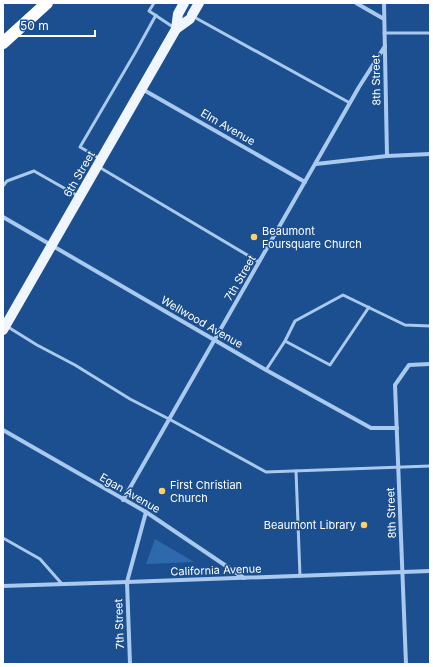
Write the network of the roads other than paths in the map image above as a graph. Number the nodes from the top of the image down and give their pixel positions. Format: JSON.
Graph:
{"nodes":[{"id":1,"x":47,"y":3,"type":"edge"},
{"id":2,"x":154,"y":3,"type":"edge"},
{"id":3,"x":184,"y":3,"type":"edge"},
{"id":4,"x":199,"y":3,"type":"edge"},
{"id":5,"x":356,"y":3,"type":"edge"},
{"id":6,"x":384,"y":3,"type":"edge"},
{"id":7,"x":156,"y":15,"type":"junction"},
{"id":8,"x":191,"y":17,"type":"junction"},
{"id":9,"x":384,"y":19,"type":"junction"},
{"id":10,"x":176,"y":29,"type":"junction"},
{"id":11,"x":384,"y":33,"type":"junction"},
{"id":12,"x":430,"y":33,"type":"edge"},
{"id":13,"x":3,"y":44,"type":"edge"},
{"id":14,"x":385,"y":46,"type":"junction"},
{"id":15,"x":142,"y":89,"type":"junction"},
{"id":16,"x":350,"y":103,"type":"junction"},
{"id":17,"x":430,"y":154,"type":"edge"},
{"id":18,"x":387,"y":156,"type":"junction"},
{"id":19,"x":99,"y":163,"type":"junction"},
{"id":20,"x":316,"y":164,"type":"junction"},
{"id":21,"x":305,"y":182,"type":"junction"},
{"id":22,"x":3,"y":186,"type":"edge"},
{"id":23,"x":79,"y":197,"type":"junction"},
{"id":24,"x":3,"y":217,"type":"edge"},
{"id":25,"x":52,"y":246,"type":"junction"},
{"id":26,"x":259,"y":262,"type":"junction"},
{"id":27,"x":369,"y":307,"type":"junction"},
{"id":28,"x":4,"y":326,"type":"edge"},
{"id":29,"x":430,"y":326,"type":"edge"},
{"id":30,"x":215,"y":340,"type":"junction"},
{"id":31,"x":285,"y":341,"type":"junction"},
{"id":32,"x":430,"y":364,"type":"edge"},
{"id":33,"x":266,"y":370,"type":"junction"},
{"id":34,"x":169,"y":419,"type":"junction"},
{"id":35,"x":397,"y":428,"type":"junction"},
{"id":36,"x":3,"y":430,"type":"edge"},
{"id":37,"x":430,"y":466,"type":"edge"},
{"id":38,"x":398,"y":467,"type":"junction"},
{"id":39,"x":296,"y":471,"type":"junction"},
{"id":40,"x":123,"y":500,"type":"junction"},
{"id":41,"x":146,"y":512,"type":"junction"},
{"id":42,"x":3,"y":538,"type":"edge"},
{"id":43,"x":430,"y":571,"type":"edge"},
{"id":44,"x":402,"y":572,"type":"junction"},
{"id":45,"x":300,"y":576,"type":"junction"},
{"id":46,"x":244,"y":578,"type":"junction"},
{"id":47,"x":127,"y":582,"type":"junction"},
{"id":48,"x":62,"y":584,"type":"junction"},
{"id":49,"x":3,"y":586,"type":"edge"},
{"id":50,"x":130,"y":664,"type":"edge"},
{"id":51,"x":406,"y":664,"type":"edge"}],
"edges":[{"from":1,"to":13,"type":"highway"},
{"from":2,"to":7,"type":"lane"},
{"from":3,"to":10,"type":"main road","name":"6th Street"},
{"from":4,"to":8,"type":"main road","name":"6th Street"},
{"from":5,"to":9,"type":"street"},
{"from":6,"to":9,"type":"street","name":"8th Street"},
{"from":7,"to":10,"type":"lane"},
{"from":7,"to":19,"type":"lane"},
{"from":8,"to":10,"type":"main road","name":"6th Street"},
{"from":8,"to":16,"type":"lane"},
{"from":9,"to":11,"type":"street","name":"8th Street"},
{"from":10,"to":15,"type":"main road","name":"6th Street"},
{"from":11,"to":12,"type":"lane"},
{"from":11,"to":14,"type":"street","name":"8th Street"},
{"from":14,"to":16,"type":"street","name":"7th Street"},
{"from":14,"to":18,"type":"street","name":"8th Street"},
{"from":15,"to":19,"type":"main road","name":"6th Street"},
{"from":15,"to":21,"type":"street","name":"Elm Avenue"},
{"from":16,"to":20,"type":"street","name":"7th Street"},
{"from":17,"to":18,"type":"street"},
{"from":18,"to":20,"type":"street"},
{"from":19,"to":23,"type":"main road","name":"6th Street"},
{"from":19,"to":26,"type":"lane"},
{"from":20,"to":21,"type":"street","name":"7th Street"},
{"from":21,"to":26,"type":"street","name":"7th Street"},
{"from":22,"to":23,"type":"lane"},
{"from":23,"to":25,"type":"main road","name":"6th Street"},
{"from":24,"to":25,"type":"street","name":"Wellwood Avenue"},
{"from":25,"to":28,"type":"main road","name":"6th Street"},
{"from":25,"to":30,"type":"street","name":"Wellwood Avenue"},
{"from":26,"to":30,"type":"street","name":"7th Street"},
{"from":27,"to":29,"type":"lane"},
{"from":27,"to":31,"type":"lane"},
{"from":27,"to":31,"type":"lane"},
{"from":28,"to":34,"type":"lane"},
{"from":30,"to":33,"type":"street","name":"Wellwood Avenue"},
{"from":30,"to":34,"type":"street","name":"7th Street"},
{"from":31,"to":33,"type":"lane"},
{"from":32,"to":35,"type":"street","name":"8th Street"},
{"from":33,"to":35,"type":"street","name":"Wellwood Avenue"},
{"from":34,"to":39,"type":"lane"},
{"from":34,"to":40,"type":"street","name":"7th Street"},
{"from":35,"to":38,"type":"street","name":"8th Street"},
{"from":36,"to":40,"type":"street","name":"Egan Avenue"},
{"from":37,"to":38,"type":"lane"},
{"from":38,"to":39,"type":"lane"},
{"from":38,"to":44,"type":"street","name":"8th Street"},
{"from":39,"to":45,"type":"lane"},
{"from":40,"to":41,"type":"street","name":"Egan Avenue"},
{"from":41,"to":46,"type":"street","name":"Egan Avenue"},
{"from":41,"to":47,"type":"street","name":"7th Street"},
{"from":42,"to":48,"type":"lane"},
{"from":43,"to":44,"type":"street","name":"California Avenue"},
{"from":44,"to":45,"type":"street","name":"California Avenue"},
{"from":44,"to":51,"type":"street","name":"8th Street"},
{"from":45,"to":46,"type":"street","name":"California Avenue"},
{"from":46,"to":47,"type":"street","name":"California Avenue"},
{"from":47,"to":48,"type":"street","name":"California Avenue"},
{"from":47,"to":50,"type":"street","name":"7th Street"},
{"from":48,"to":49,"type":"street","name":"California Avenue"}]}
